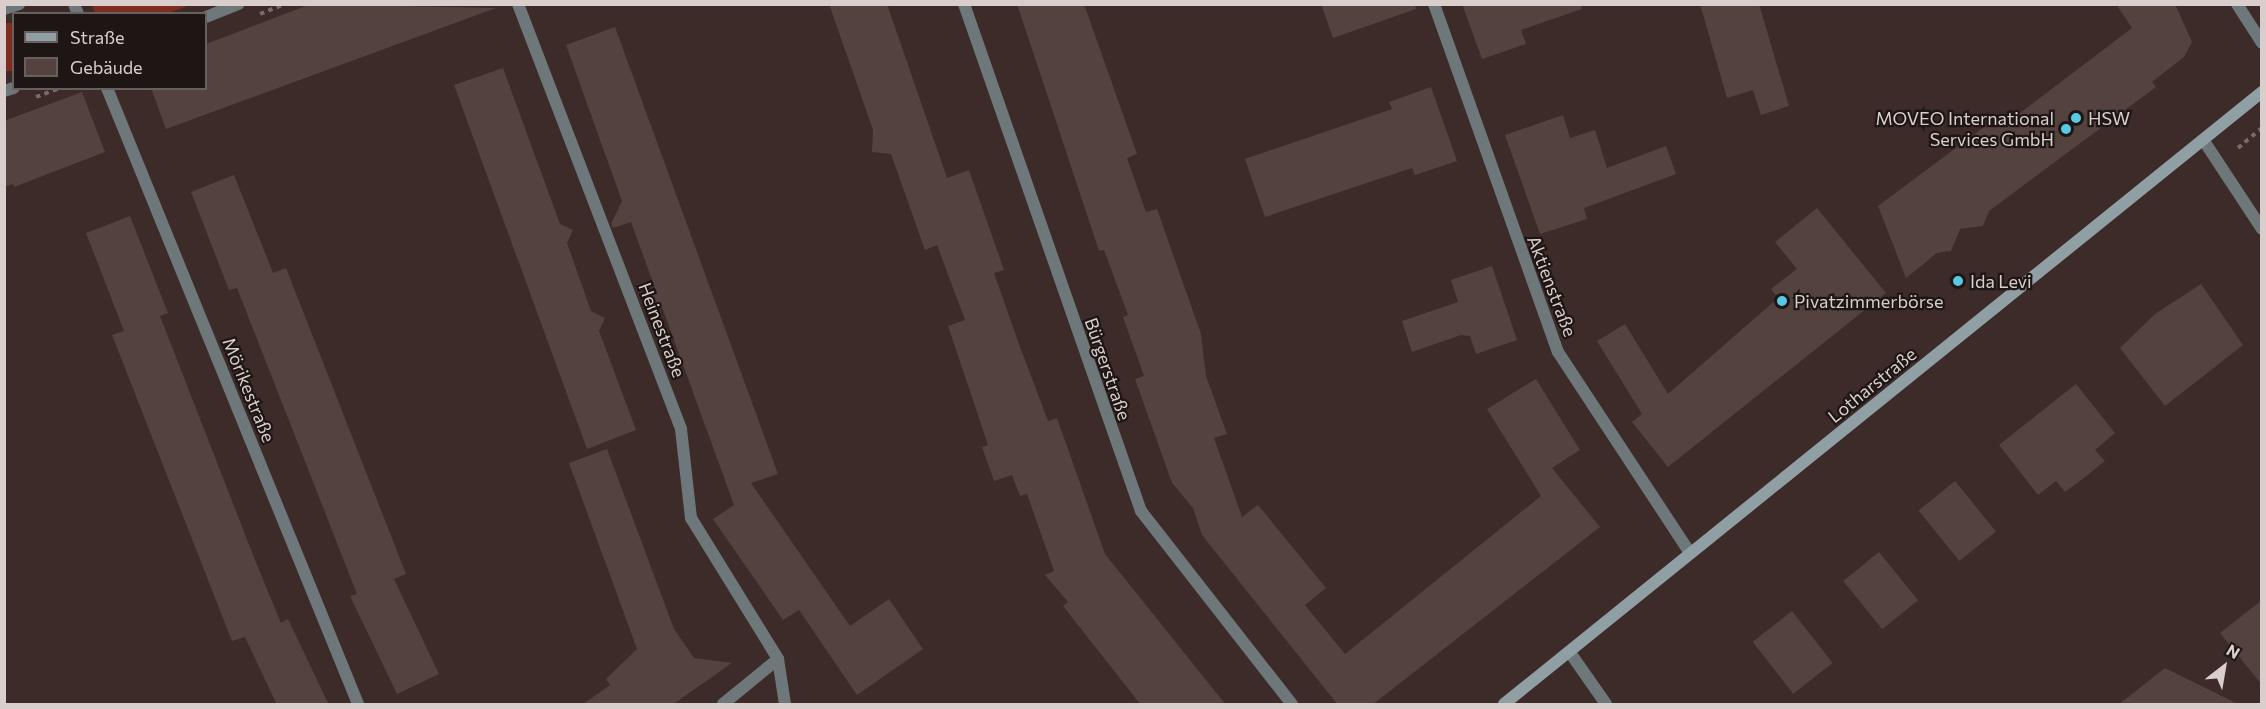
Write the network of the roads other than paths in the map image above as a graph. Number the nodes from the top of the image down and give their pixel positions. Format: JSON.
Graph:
{"nodes":[{"id":1,"x":19,"y":4,"type":"edge"},
{"id":2,"x":238,"y":4,"type":"edge"},
{"id":3,"x":518,"y":4,"type":"edge"},
{"id":4,"x":964,"y":4,"type":"edge"},
{"id":5,"x":1434,"y":4,"type":"edge"},
{"id":6,"x":2236,"y":4,"type":"edge"},
{"id":7,"x":4,"y":9,"type":"edge"},
{"id":8,"x":207,"y":17,"type":"edge"},
{"id":9,"x":2262,"y":43,"type":"edge"},
{"id":10,"x":108,"y":90,"type":"edge"},
{"id":11,"x":2262,"y":92,"type":"edge"},
{"id":12,"x":2204,"y":141,"type":"junction"},
{"id":13,"x":2262,"y":230,"type":"edge"},
{"id":14,"x":1690,"y":553,"type":"junction"},
{"id":15,"x":1571,"y":654,"type":"junction"},
{"id":16,"x":778,"y":659,"type":"junction"},
{"id":17,"x":358,"y":705,"type":"edge"},
{"id":18,"x":723,"y":705,"type":"edge"},
{"id":19,"x":785,"y":705,"type":"edge"},
{"id":20,"x":1292,"y":705,"type":"edge"},
{"id":21,"x":1504,"y":705,"type":"edge"},
{"id":22,"x":1606,"y":705,"type":"edge"}],
"edges":[{"from":1,"to":7,"type":"street"},
{"from":2,"to":8,"type":"street"},
{"from":3,"to":16,"type":"street","name":"Heinestraße"},
{"from":4,"to":20,"type":"street","name":"Bürgerstraße"},
{"from":5,"to":14,"type":"street","name":"Aktienstraße"},
{"from":6,"to":9,"type":"street"},
{"from":10,"to":17,"type":"street","name":"Mörikestraße"},
{"from":11,"to":12,"type":"street","name":"Lotharstraße"},
{"from":12,"to":13,"type":"street"},
{"from":12,"to":14,"type":"street","name":"Lotharstraße"},
{"from":14,"to":15,"type":"street","name":"Lotharstraße"},
{"from":15,"to":21,"type":"street","name":"Lotharstraße"},
{"from":15,"to":22,"type":"street"},
{"from":16,"to":18,"type":"street"},
{"from":16,"to":19,"type":"street"}]}
